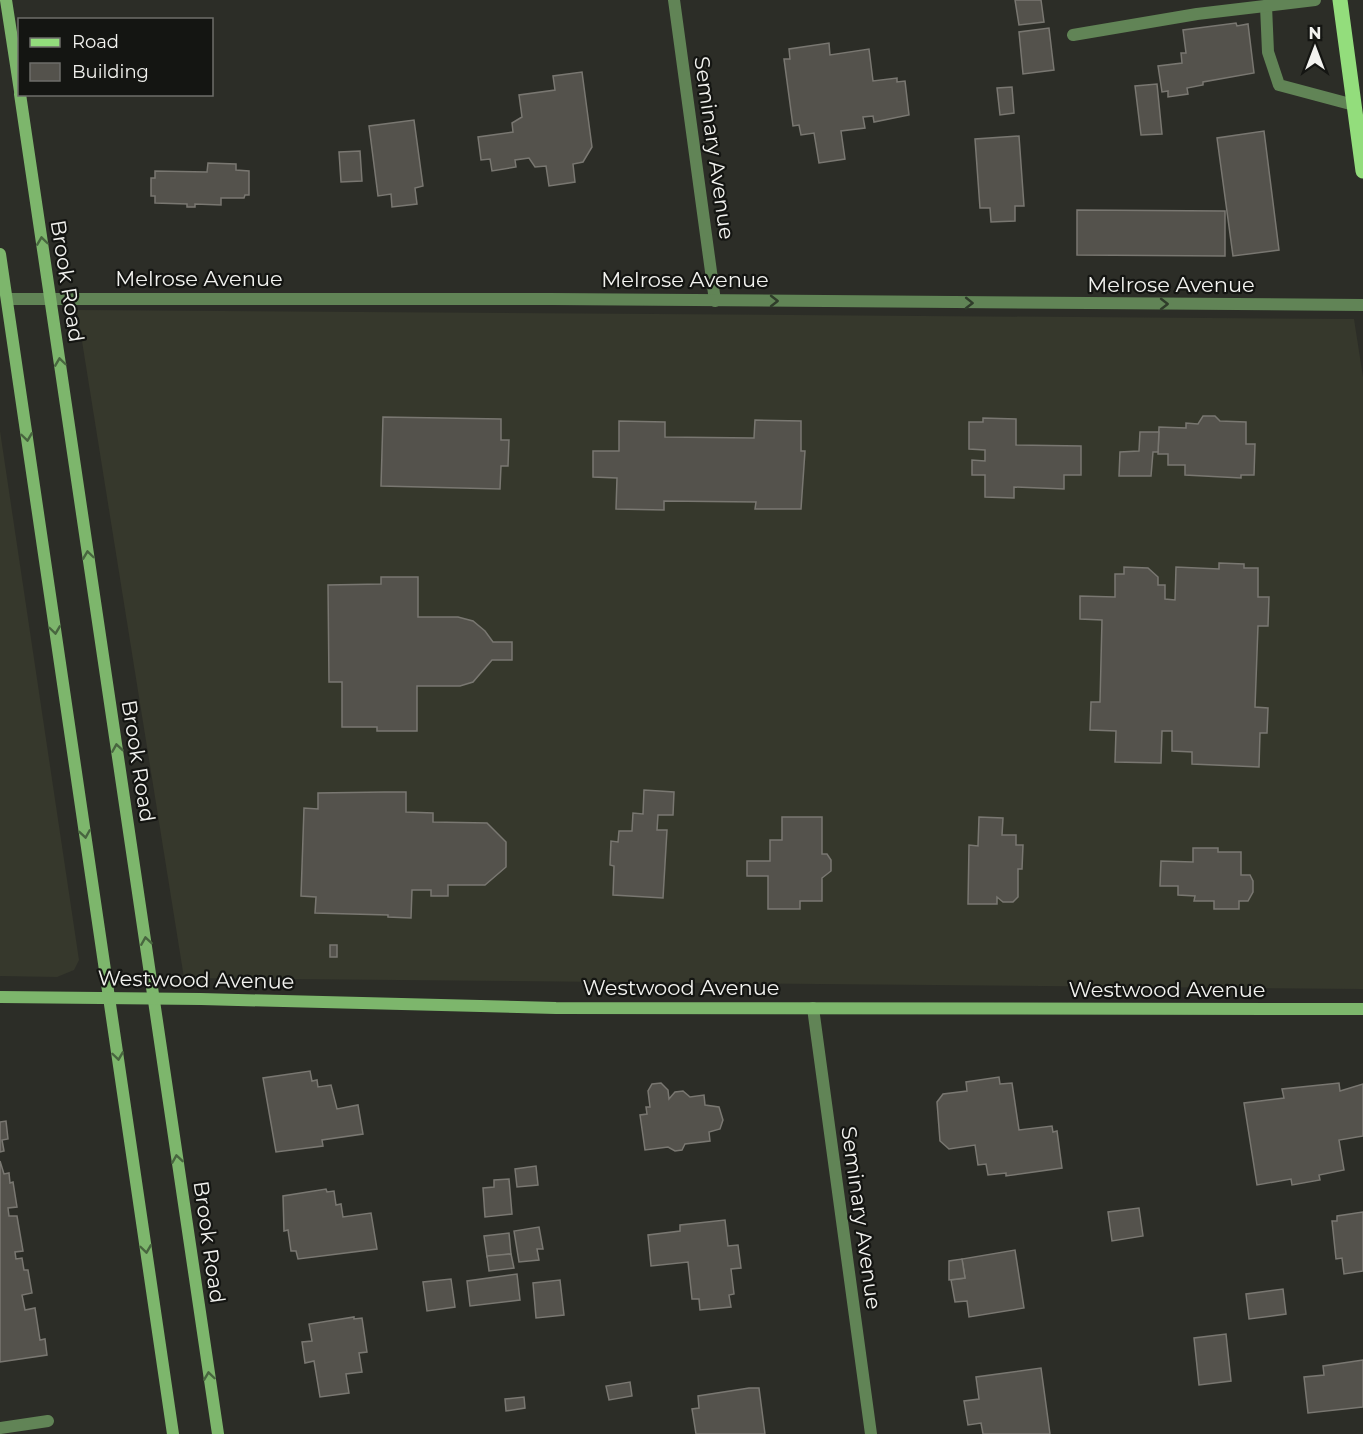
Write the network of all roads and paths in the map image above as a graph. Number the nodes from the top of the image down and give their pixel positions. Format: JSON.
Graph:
{"nodes":[{"id":1,"x":6,"y":0,"type":"edge"},
{"id":2,"x":674,"y":0,"type":"edge"},
{"id":3,"x":1316,"y":0,"type":"edge"},
{"id":4,"x":1340,"y":0,"type":"edge"},
{"id":5,"x":1266,"y":6,"type":"junction"},
{"id":6,"x":5,"y":32,"type":"edge"},
{"id":7,"x":1073,"y":35,"type":"dead end"},
{"id":8,"x":18,"y":85,"type":"edge"},
{"id":9,"x":20,"y":96,"type":"edge"},
{"id":10,"x":1354,"y":105,"type":"junction"},
{"id":11,"x":1363,"y":171,"type":"edge"},
{"id":12,"x":0,"y":254,"type":"edge"},
{"id":13,"x":7,"y":299,"type":"junction"},
{"id":14,"x":50,"y":299,"type":"junction"},
{"id":15,"x":716,"y":301,"type":"junction"},
{"id":16,"x":1363,"y":305,"type":"edge"},
{"id":17,"x":0,"y":997,"type":"edge"},
{"id":18,"x":109,"y":998,"type":"junction"},
{"id":19,"x":154,"y":999,"type":"junction"},
{"id":20,"x":813,"y":1008,"type":"junction"},
{"id":21,"x":1363,"y":1009,"type":"edge"},
{"id":22,"x":48,"y":1421,"type":"dead end"},
{"id":23,"x":0,"y":1428,"type":"edge"},
{"id":24,"x":173,"y":1434,"type":"edge"},
{"id":25,"x":218,"y":1434,"type":"edge"},
{"id":26,"x":871,"y":1434,"type":"edge"}],
"edges":[{"from":1,"to":6,"type":"main road","name":"Brook Road"},
{"from":2,"to":15,"type":"street","name":"Seminary Avenue"},
{"from":3,"to":5,"type":"street"},
{"from":4,"to":10,"type":"main road"},
{"from":5,"to":7,"type":"street"},
{"from":5,"to":10,"type":"street"},
{"from":6,"to":8,"type":"main road","name":"Brook Road"},
{"from":14,"to":9,"type":"main road","name":"Brook Road","one_way":true},
{"from":10,"to":11,"type":"main road"},
{"from":12,"to":13,"type":"main road"},
{"from":13,"to":14,"type":"street","name":"Melrose Avenue"},
{"from":13,"to":18,"type":"main road","one_way":true},
{"from":14,"to":15,"type":"street","name":"Melrose Avenue"},
{"from":19,"to":14,"type":"main road","name":"Brook Road","one_way":true},
{"from":15,"to":16,"type":"street","name":"Melrose Avenue","one_way":true},
{"from":17,"to":18,"type":"main road","name":"Westwood Avenue"},
{"from":18,"to":19,"type":"main road","name":"Westwood Avenue"},
{"from":18,"to":24,"type":"main road","one_way":true},
{"from":19,"to":20,"type":"main road","name":"Westwood Avenue"},
{"from":25,"to":19,"type":"main road","name":"Brook Road","one_way":true},
{"from":20,"to":21,"type":"main road","name":"Westwood Avenue"},
{"from":20,"to":26,"type":"street","name":"Seminary Avenue"},
{"from":22,"to":23,"type":"street"}]}
